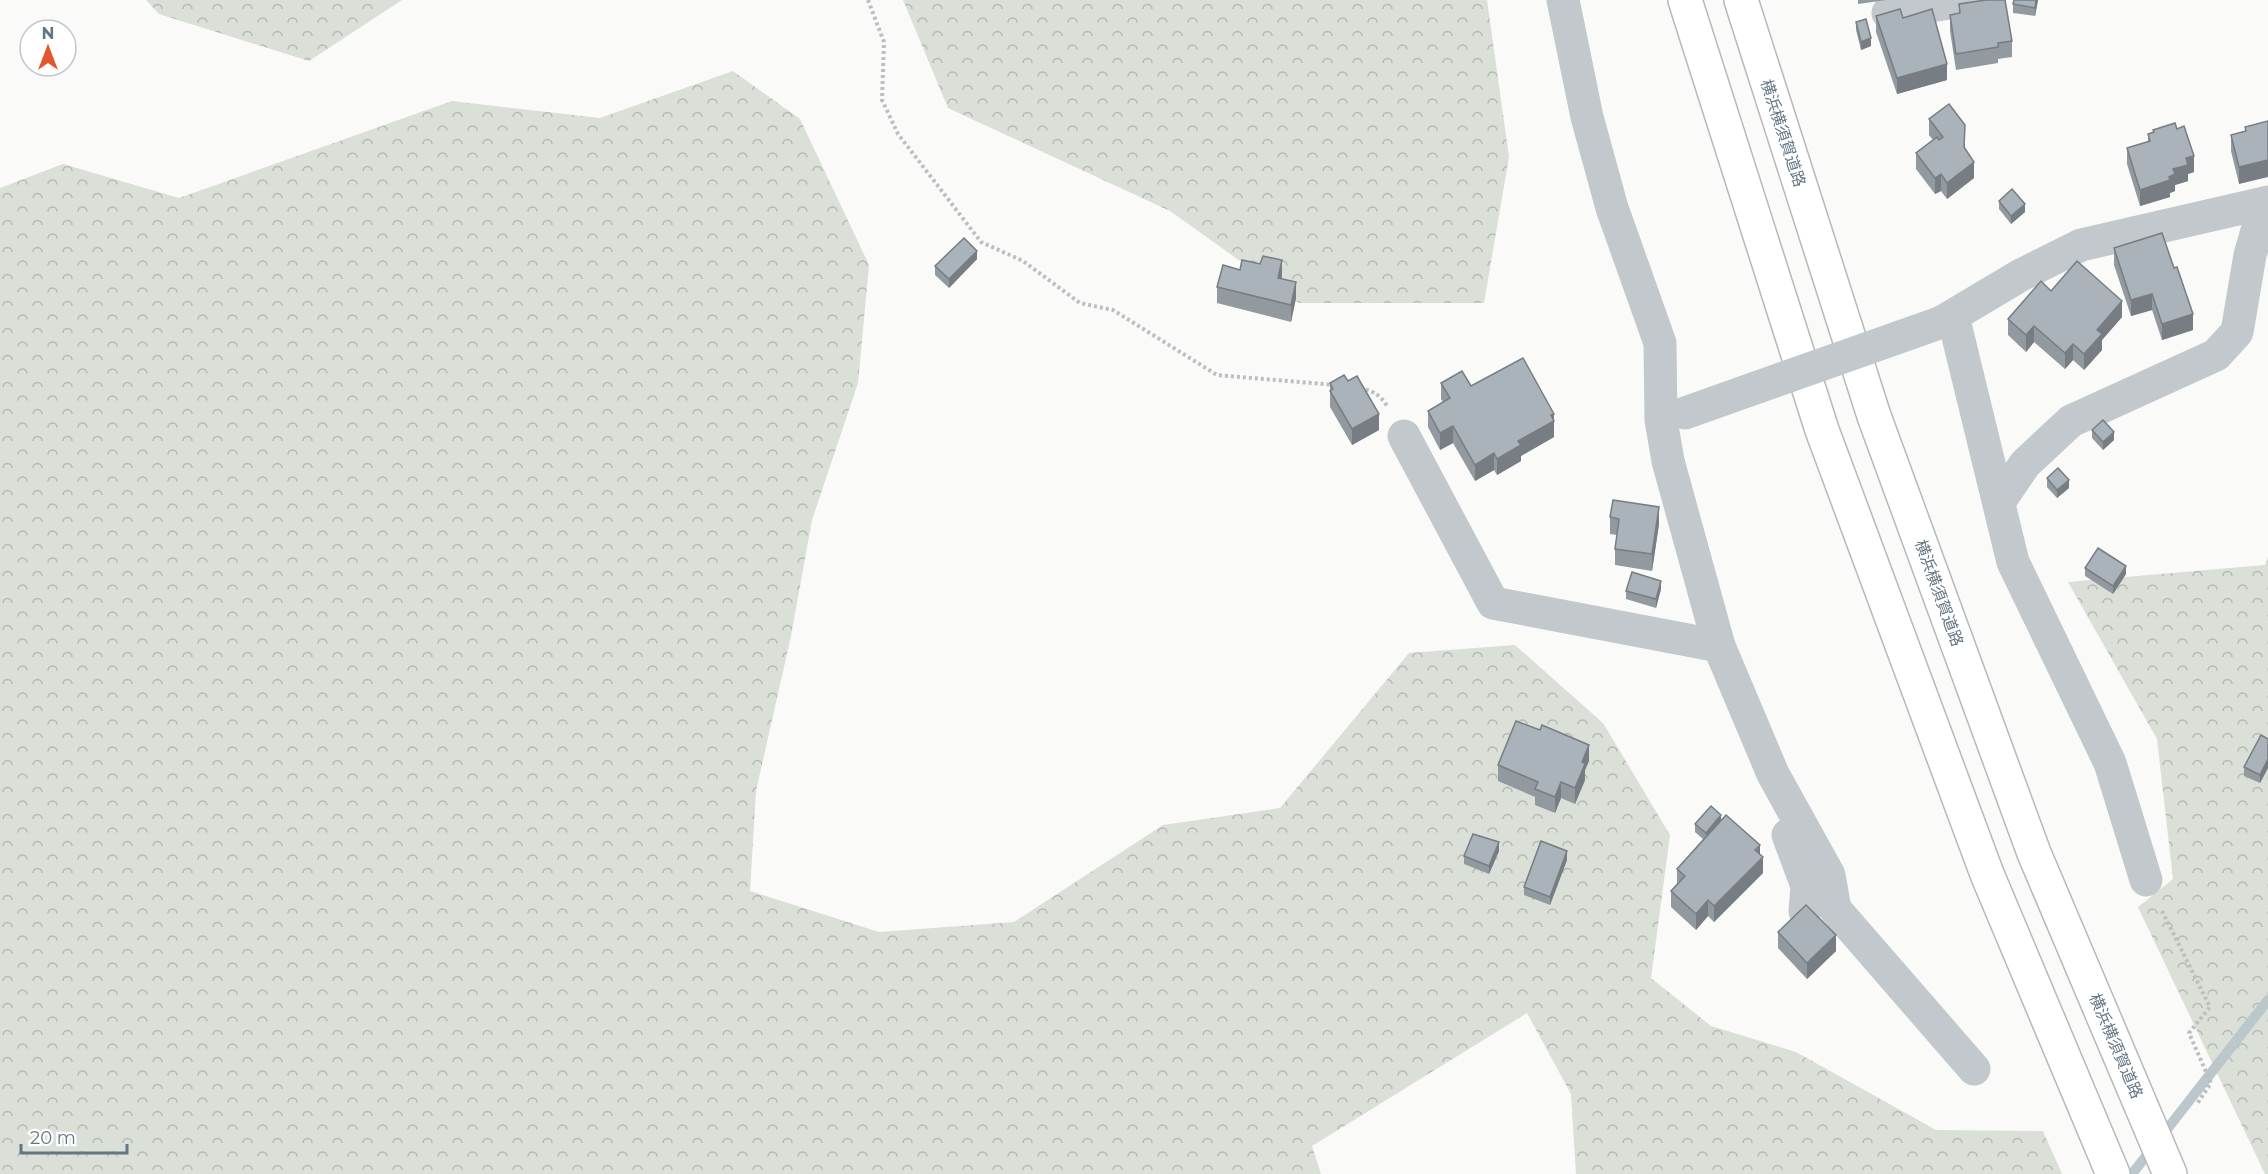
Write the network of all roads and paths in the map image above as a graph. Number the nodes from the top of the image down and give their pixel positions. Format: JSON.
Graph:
{"nodes":[{"id":1,"x":868,"y":0,"type":"edge"},
{"id":2,"x":1563,"y":0,"type":"edge"},
{"id":3,"x":1685,"y":0,"type":"edge"},
{"id":4,"x":1741,"y":0,"type":"edge"},
{"id":5,"x":1968,"y":0,"type":"edge"},
{"id":6,"x":1888,"y":13,"type":"edge"},
{"id":7,"x":2267,"y":203,"type":"edge"},
{"id":8,"x":1948,"y":319,"type":"junction"},
{"id":9,"x":1336,"y":386,"type":"edge"},
{"id":10,"x":1357,"y":388,"type":"edge"},
{"id":11,"x":1673,"y":416,"type":"junction"},
{"id":12,"x":1404,"y":436,"type":"joint"},
{"id":13,"x":1999,"y":502,"type":"junction"},
{"id":14,"x":1719,"y":646,"type":"junction"},
{"id":15,"x":1799,"y":820,"type":"junction"},
{"id":16,"x":2146,"y":880,"type":"joint"},
{"id":17,"x":1805,"y":911,"type":"edge"},
{"id":18,"x":1974,"y":1069,"type":"dead end"},
{"id":19,"x":2196,"y":1104,"type":"dead end"},
{"id":20,"x":2113,"y":1174,"type":"edge"},
{"id":21,"x":2170,"y":1174,"type":"edge"}],
"edges":[{"from":1,"to":9,"type":"path"},
{"from":2,"to":11,"type":"street"},
{"from":3,"to":20,"type":"highway"},
{"from":4,"to":21,"type":"highway","name":"横浜横須賀道路"},
{"from":5,"to":6,"type":"street"},
{"from":7,"to":8,"type":"street"},
{"from":7,"to":13,"type":"street"},
{"from":8,"to":11,"type":"street","bridge":true},
{"from":8,"to":13,"type":"street"},
{"from":10,"to":12,"type":"path"},
{"from":11,"to":14,"type":"street"},
{"from":12,"to":14,"type":"street"},
{"from":13,"to":16,"type":"street"},
{"from":14,"to":15,"type":"street"},
{"from":15,"to":17,"type":"street"},
{"from":15,"to":18,"type":"street"},
{"from":16,"to":19,"type":"path"}]}
